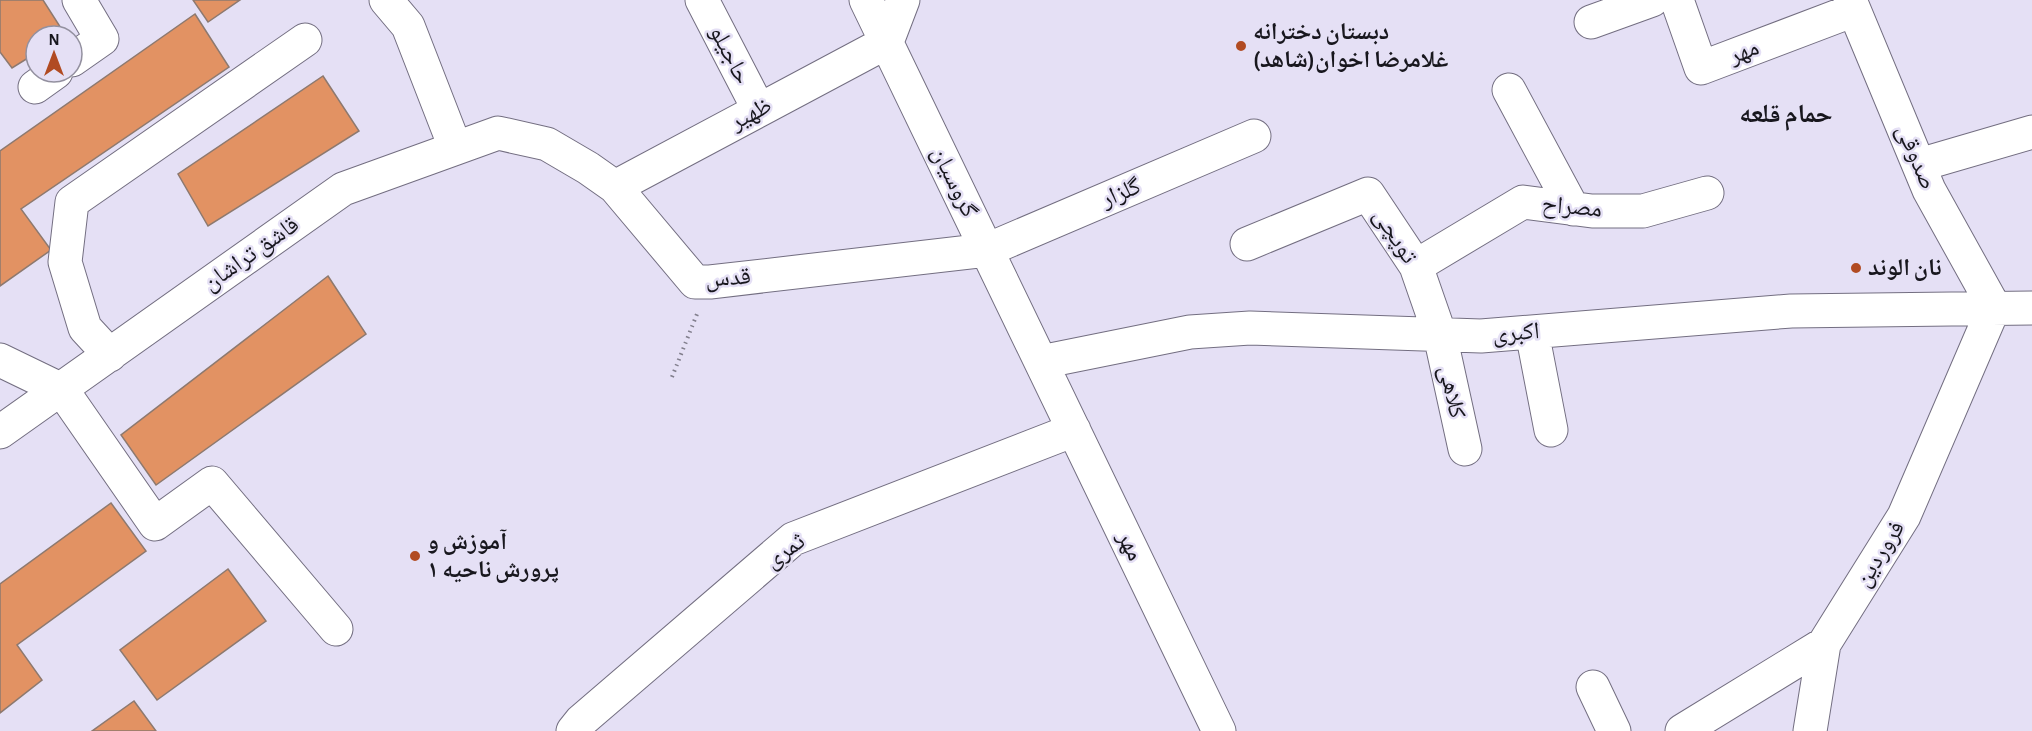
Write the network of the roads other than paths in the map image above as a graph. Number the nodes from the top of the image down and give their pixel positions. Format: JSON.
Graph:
{"nodes":[{"id":1,"x":79,"y":0,"type":"edge"},
{"id":2,"x":386,"y":0,"type":"edge"},
{"id":3,"x":702,"y":0,"type":"edge"},
{"id":4,"x":866,"y":0,"type":"edge"},
{"id":5,"x":903,"y":0,"type":"edge"},
{"id":6,"x":1652,"y":0,"type":"edge"},
{"id":7,"x":1677,"y":0,"type":"edge"},
{"id":8,"x":1852,"y":5,"type":"edge"},
{"id":9,"x":1592,"y":22,"type":"dead end"},
{"id":10,"x":305,"y":40,"type":"dead end"},
{"id":11,"x":887,"y":42,"type":"junction"},
{"id":12,"x":84,"y":52,"type":"edge"},
{"id":13,"x":1509,"y":90,"type":"dead end"},
{"id":14,"x":759,"y":110,"type":"junction"},
{"id":15,"x":2032,"y":132,"type":"edge"},
{"id":16,"x":1254,"y":136,"type":"dead end"},
{"id":17,"x":456,"y":147,"type":"junction"},
{"id":18,"x":1919,"y":165,"type":"junction"},
{"id":19,"x":615,"y":187,"type":"junction"},
{"id":20,"x":1707,"y":193,"type":"dead end"},
{"id":21,"x":1574,"y":209,"type":"junction"},
{"id":22,"x":1247,"y":244,"type":"dead end"},
{"id":23,"x":987,"y":250,"type":"junction"},
{"id":24,"x":1416,"y":266,"type":"junction"},
{"id":25,"x":1994,"y":307,"type":"junction"},
{"id":26,"x":2032,"y":308,"type":"edge"},
{"id":27,"x":1532,"y":332,"type":"junction"},
{"id":28,"x":1440,"y":335,"type":"junction"},
{"id":29,"x":110,"y":355,"type":"junction"},
{"id":30,"x":0,"y":360,"type":"edge"},
{"id":31,"x":1041,"y":362,"type":"junction"},
{"id":32,"x":62,"y":390,"type":"junction"},
{"id":33,"x":1074,"y":430,"type":"junction"},
{"id":34,"x":1551,"y":430,"type":"dead end"},
{"id":35,"x":0,"y":432,"type":"edge"},
{"id":36,"x":1465,"y":449,"type":"dead end"},
{"id":37,"x":336,"y":629,"type":"dead end"},
{"id":38,"x":1824,"y":644,"type":"junction"},
{"id":39,"x":1593,"y":687,"type":"dead end"},
{"id":40,"x":573,"y":731,"type":"edge"},
{"id":41,"x":1219,"y":731,"type":"edge"},
{"id":42,"x":1614,"y":731,"type":"edge"},
{"id":43,"x":1682,"y":731,"type":"edge"},
{"id":44,"x":1810,"y":731,"type":"edge"}],
"edges":[{"from":1,"to":12,"type":"street"},
{"from":2,"to":17,"type":"street"},
{"from":3,"to":14,"type":"street","name":"حاجیلو"},
{"from":4,"to":11,"type":"street","name":"گروسیان"},
{"from":5,"to":11,"type":"street"},
{"from":6,"to":9,"type":"street"},
{"from":7,"to":8,"type":"street","name":"مهر"},
{"from":8,"to":18,"type":"street","name":"صدوقی"},
{"from":10,"to":29,"type":"street"},
{"from":11,"to":14,"type":"street","name":"ظهیر"},
{"from":11,"to":23,"type":"street","name":"گروسیان"},
{"from":13,"to":21,"type":"street"},
{"from":14,"to":19,"type":"street","name":"ظهیر"},
{"from":15,"to":18,"type":"street"},
{"from":16,"to":23,"type":"street","name":"گلزار"},
{"from":17,"to":19,"type":"street","name":"قدس"},
{"from":17,"to":29,"type":"street","name":"قاشق تراشان"},
{"from":18,"to":25,"type":"street","name":"صدوقی"},
{"from":19,"to":23,"type":"street","name":"قدس"},
{"from":20,"to":21,"type":"street","name":"مصراح"},
{"from":21,"to":24,"type":"street","name":"مصراح"},
{"from":22,"to":24,"type":"street","name":"توپچی"},
{"from":23,"to":31,"type":"street","name":"گروسیان"},
{"from":24,"to":28,"type":"street","name":"توپچی"},
{"from":25,"to":26,"type":"street","name":"اکبری"},
{"from":25,"to":27,"type":"street","name":"اکبری"},
{"from":25,"to":38,"type":"street","name":"فروردین"},
{"from":27,"to":28,"type":"street","name":"اکبری"},
{"from":27,"to":34,"type":"street"},
{"from":28,"to":31,"type":"street","name":"اکبری"},
{"from":28,"to":36,"type":"street","name":"کلاهی"},
{"from":29,"to":32,"type":"street","name":"قاشق تراشان"},
{"from":30,"to":32,"type":"street"},
{"from":31,"to":33,"type":"street","name":"مهر"},
{"from":32,"to":35,"type":"street","name":"قاشق تراشان"},
{"from":32,"to":37,"type":"street"},
{"from":33,"to":40,"type":"street","name":"ثمری"},
{"from":33,"to":41,"type":"street","name":"مهر"},
{"from":38,"to":43,"type":"street","name":"فروردین"},
{"from":38,"to":44,"type":"street"},
{"from":39,"to":42,"type":"street"}]}
